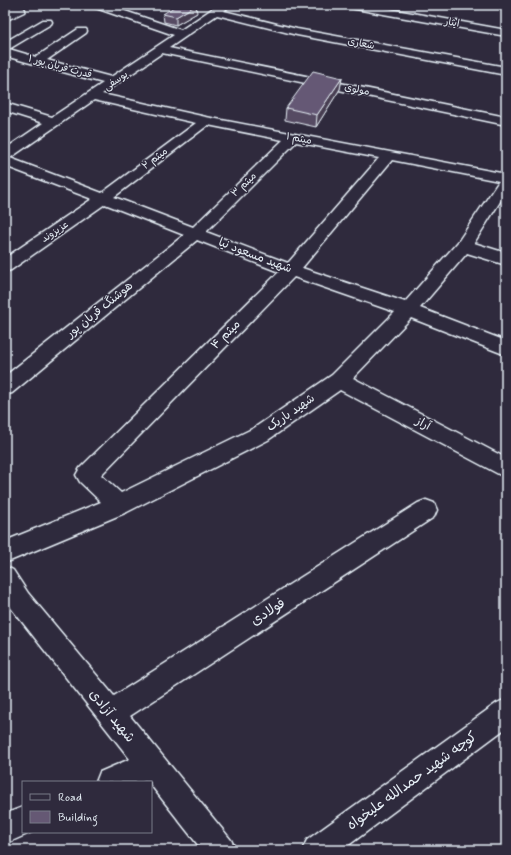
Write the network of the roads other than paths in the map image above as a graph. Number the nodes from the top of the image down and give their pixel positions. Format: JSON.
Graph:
{"nodes":[{"id":1,"x":97,"y":5,"type":"edge"},
{"id":2,"x":350,"y":5,"type":"edge"},
{"id":3,"x":5,"y":6,"type":"edge"},
{"id":4,"x":222,"y":7,"type":"edge"},
{"id":5,"x":5,"y":18,"type":"edge"},
{"id":6,"x":47,"y":22,"type":"dead end"},
{"id":7,"x":82,"y":31,"type":"dead end"},
{"id":8,"x":506,"y":33,"type":"edge"},
{"id":9,"x":183,"y":34,"type":"junction"},
{"id":10,"x":5,"y":47,"type":"edge"},
{"id":11,"x":162,"y":50,"type":"junction"},
{"id":12,"x":5,"y":52,"type":"edge"},
{"id":13,"x":38,"y":61,"type":"junction"},
{"id":14,"x":506,"y":71,"type":"edge"},
{"id":15,"x":114,"y":82,"type":"junction"},
{"id":16,"x":94,"y":96,"type":"junction"},
{"id":17,"x":5,"y":107,"type":"edge"},
{"id":18,"x":206,"y":121,"type":"junction"},
{"id":19,"x":506,"y":121,"type":"edge"},
{"id":20,"x":54,"y":122,"type":"junction"},
{"id":21,"x":293,"y":138,"type":"junction"},
{"id":22,"x":5,"y":155,"type":"edge"},
{"id":23,"x":388,"y":156,"type":"junction"},
{"id":24,"x":5,"y":161,"type":"edge"},
{"id":25,"x":504,"y":185,"type":"edge"},
{"id":26,"x":104,"y":198,"type":"junction"},
{"id":27,"x":196,"y":233,"type":"junction"},
{"id":28,"x":464,"y":246,"type":"junction"},
{"id":29,"x":506,"y":259,"type":"edge"},
{"id":30,"x":5,"y":266,"type":"edge"},
{"id":31,"x":291,"y":270,"type":"junction"},
{"id":32,"x":408,"y":310,"type":"junction"},
{"id":33,"x":506,"y":348,"type":"edge"},
{"id":34,"x":339,"y":380,"type":"junction"},
{"id":35,"x":5,"y":387,"type":"edge"},
{"id":36,"x":506,"y":468,"type":"edge"},
{"id":37,"x":119,"y":505,"type":"junction"},
{"id":38,"x":426,"y":510,"type":"dead end"},
{"id":39,"x":5,"y":552,"type":"edge"},
{"id":40,"x":5,"y":578,"type":"edge"},
{"id":41,"x":12,"y":604,"type":"edge"},
{"id":42,"x":506,"y":712,"type":"edge"},
{"id":43,"x":110,"y":714,"type":"junction"},
{"id":44,"x":150,"y":764,"type":"junction"},
{"id":45,"x":112,"y":781,"type":"edge"},
{"id":46,"x":22,"y":821,"type":"edge"},
{"id":47,"x":5,"y":829,"type":"edge"},
{"id":48,"x":222,"y":850,"type":"edge"},
{"id":49,"x":317,"y":850,"type":"edge"}],
"edges":[{"from":1,"to":9,"type":"street"},
{"from":2,"to":8,"type":"street","name":"ایثار"},
{"from":3,"to":5,"type":"street"},
{"from":4,"to":9,"type":"street","name":"یوسفی"},
{"from":4,"to":14,"type":"street","name":"شعاری"},
{"from":6,"to":10,"type":"street"},
{"from":7,"to":13,"type":"street"},
{"from":9,"to":11,"type":"street","name":"یوسفی"},
{"from":11,"to":15,"type":"street","name":"یوسفی"},
{"from":11,"to":19,"type":"street","name":"مولوی"},
{"from":12,"to":13,"type":"street","name":"قدرت قربان پور ۱"},
{"from":13,"to":15,"type":"street","name":"قدرت قربان پور ۱"},
{"from":15,"to":16,"type":"street","name":"یوسفی"},
{"from":16,"to":18,"type":"street","name":"میثم ۱"},
{"from":16,"to":20,"type":"street","name":"یوسفی"},
{"from":17,"to":20,"type":"street"},
{"from":18,"to":21,"type":"street","name":"میثم ۱"},
{"from":18,"to":26,"type":"street","name":"میثم ۲"},
{"from":20,"to":22,"type":"street","name":"یوسفی"},
{"from":21,"to":23,"type":"street","name":"میثم ۱"},
{"from":21,"to":27,"type":"street","name":"میثم ۳"},
{"from":23,"to":25,"type":"street","name":"میثم ۱"},
{"from":23,"to":31,"type":"street","name":"میثم ۴"},
{"from":24,"to":26,"type":"street","name":"شهید مسعود نیا"},
{"from":25,"to":28,"type":"street","name":"شهید باریک"},
{"from":26,"to":27,"type":"street","name":"شهید مسعود نیا"},
{"from":26,"to":30,"type":"street","name":"عزیزوند"},
{"from":27,"to":31,"type":"street","name":"شهید مسعود نیا"},
{"from":27,"to":35,"type":"street","name":"هوشنگ قربان پور"},
{"from":28,"to":29,"type":"street"},
{"from":28,"to":32,"type":"street","name":"شهید باریک"},
{"from":31,"to":32,"type":"street","name":"شهید مسعود نیا"},
{"from":31,"to":37,"type":"street","name":"میثم ۴"},
{"from":32,"to":33,"type":"street","name":"شهید مسعود نیا"},
{"from":32,"to":34,"type":"street","name":"شهید باریک"},
{"from":34,"to":36,"type":"street","name":"آراز"},
{"from":34,"to":37,"type":"street","name":"شهید باریک"},
{"from":37,"to":39,"type":"street","name":"شهید باریک"},
{"from":38,"to":43,"type":"street","name":"فولادی"},
{"from":40,"to":41,"type":"street","name":"شهید آزادی"},
{"from":41,"to":43,"type":"street","name":"شهید آزادی"},
{"from":42,"to":49,"type":"street","name":"کوچه شهید حمدالله علیخواه"},
{"from":43,"to":44,"type":"street","name":"شهید آزادی"},
{"from":44,"to":45,"type":"street"},
{"from":44,"to":48,"type":"street","name":"شهید آزادی"},
{"from":46,"to":47,"type":"street"}]}
